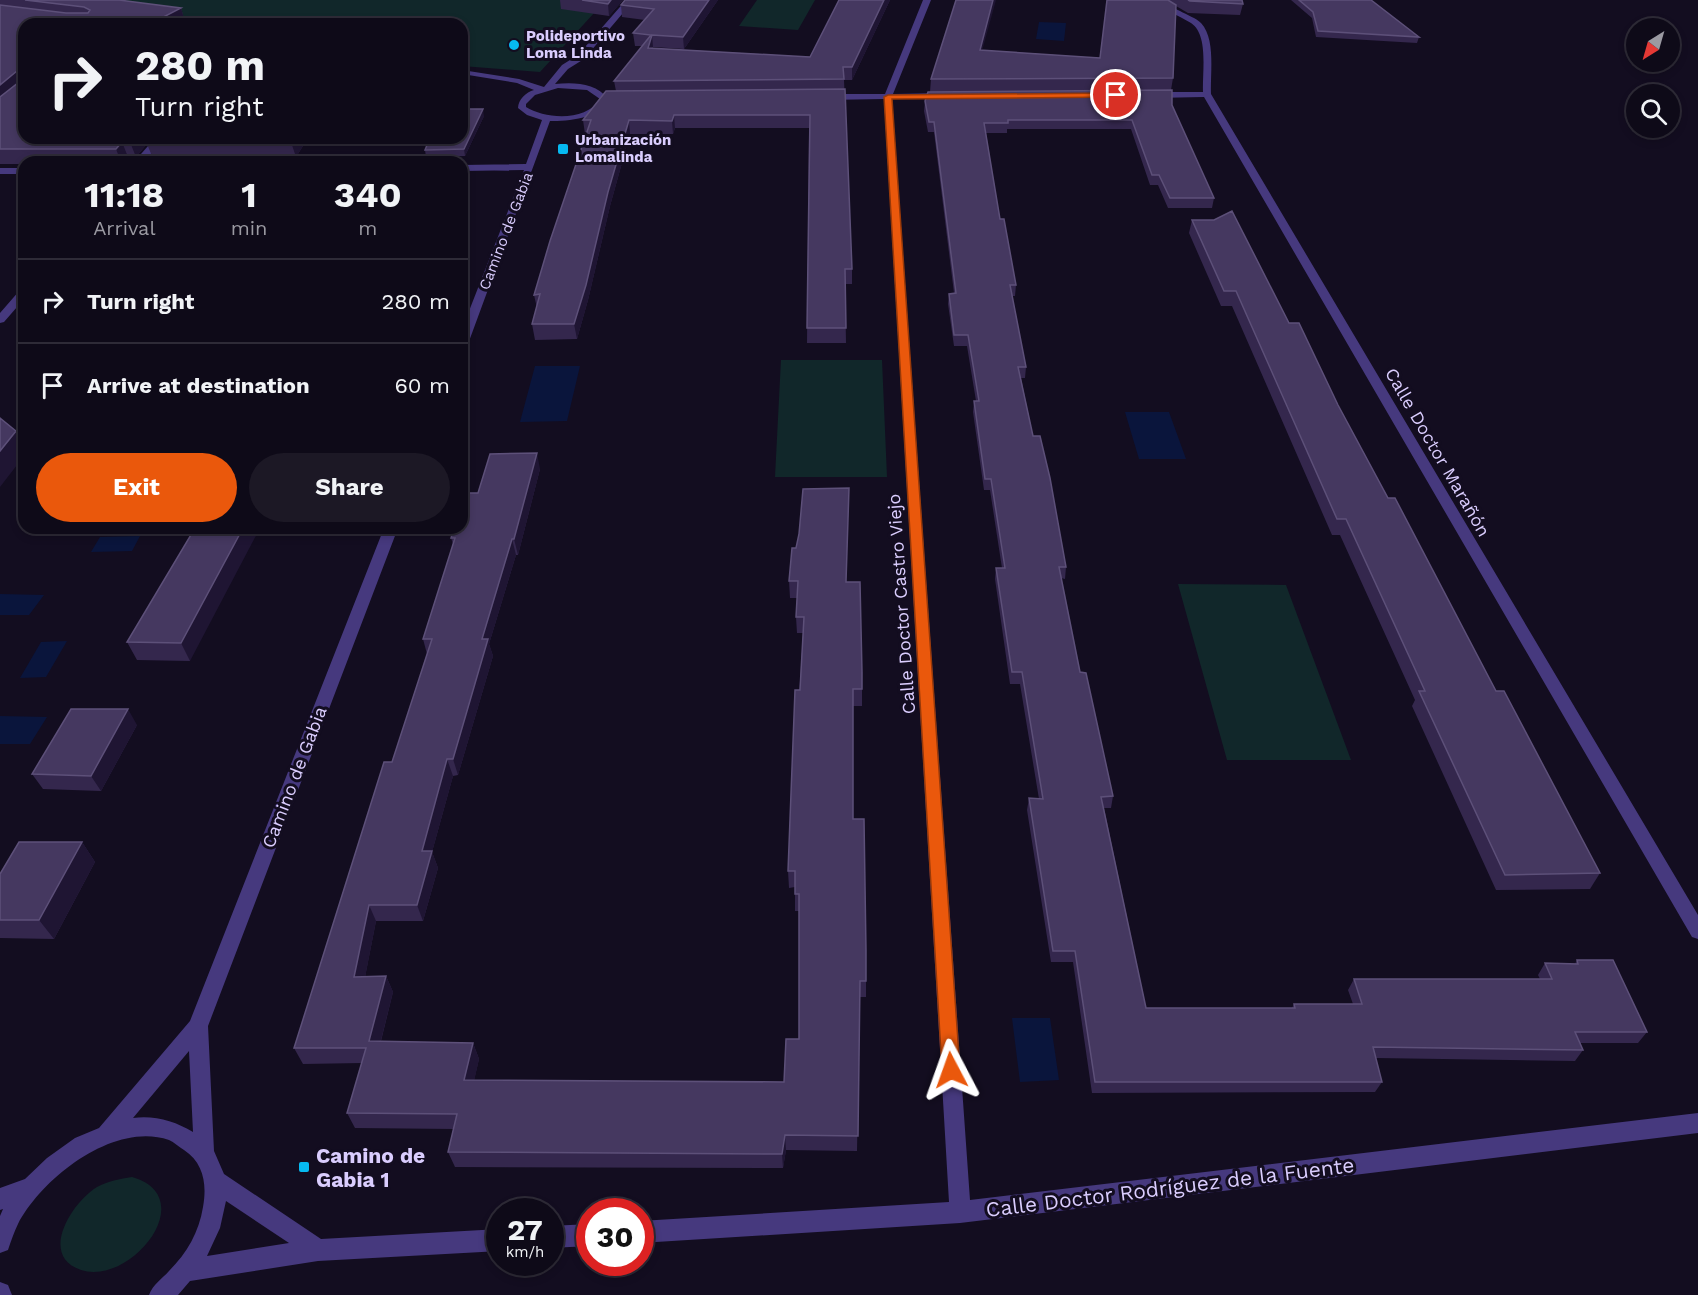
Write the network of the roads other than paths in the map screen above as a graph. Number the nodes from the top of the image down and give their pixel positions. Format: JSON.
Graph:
{"nodes":[{"id":1,"x":630,"y":0,"type":"edge"},
{"id":2,"x":927,"y":0,"type":"edge"},
{"id":3,"x":1158,"y":0,"type":"edge"},
{"id":4,"x":581,"y":57,"type":"junction"},
{"id":5,"x":580,"y":69,"type":"dead end"},
{"id":6,"x":468,"y":73,"type":"edge"},
{"id":7,"x":545,"y":89,"type":"junction"},
{"id":8,"x":1207,"y":94,"type":"junction"},
{"id":9,"x":1148,"y":95,"type":"edge"},
{"id":10,"x":959,"y":96,"type":"edge"},
{"id":11,"x":816,"y":97,"type":"edge"},
{"id":12,"x":888,"y":97,"type":"junction"},
{"id":13,"x":604,"y":99,"type":"junction"},
{"id":14,"x":615,"y":99,"type":"edge"},
{"id":15,"x":547,"y":117,"type":"junction"},
{"id":16,"x":155,"y":144,"type":"edge"},
{"id":17,"x":144,"y":156,"type":"edge"},
{"id":18,"x":530,"y":167,"type":"junction"},
{"id":19,"x":468,"y":168,"type":"edge"},
{"id":20,"x":0,"y":171,"type":"edge"},
{"id":21,"x":18,"y":171,"type":"edge"},
{"id":22,"x":18,"y":299,"type":"edge"},
{"id":23,"x":0,"y":320,"type":"edge"},
{"id":24,"x":468,"y":328,"type":"edge"},
{"id":25,"x":389,"y":534,"type":"edge"},
{"id":26,"x":1698,"y":931,"type":"edge"},
{"id":27,"x":198,"y":1026,"type":"junction"},
{"id":28,"x":1698,"y":1123,"type":"edge"},
{"id":29,"x":107,"y":1134,"type":"junction"},
{"id":30,"x":204,"y":1152,"type":"junction"},
{"id":31,"x":215,"y":1181,"type":"junction"},
{"id":32,"x":30,"y":1188,"type":"junction"},
{"id":33,"x":0,"y":1199,"type":"edge"},
{"id":34,"x":960,"y":1212,"type":"junction"},
{"id":35,"x":654,"y":1231,"type":"edge"},
{"id":36,"x":486,"y":1241,"type":"edge"},
{"id":37,"x":0,"y":1242,"type":"edge"},
{"id":38,"x":318,"y":1250,"type":"junction"},
{"id":39,"x":184,"y":1271,"type":"junction"},
{"id":40,"x":160,"y":1295,"type":"edge"}],
"edges":[{"from":1,"to":4,"type":"street"},
{"from":2,"to":12,"type":"street","name":"Calle Doctor Castro Viejo"},
{"from":3,"to":8,"type":"street","name":"Calle Doctor Marañón"},
{"from":4,"to":5,"type":"street"},
{"from":4,"to":7,"type":"street"},
{"from":6,"to":7,"type":"street"},
{"from":7,"to":13,"type":"street"},
{"from":7,"to":15,"type":"street"},
{"from":8,"to":9,"type":"street"},
{"from":8,"to":26,"type":"street","name":"Calle Doctor Marañón"},
{"from":10,"to":12,"type":"street"},
{"from":11,"to":12,"type":"street"},
{"from":12,"to":34,"type":"street","name":"Calle Doctor Castro Viejo"},
{"from":13,"to":14,"type":"street"},
{"from":13,"to":15,"type":"street"},
{"from":15,"to":18,"type":"street","name":"Camino de Gabia"},
{"from":16,"to":17,"type":"street"},
{"from":18,"to":19,"type":"street"},
{"from":18,"to":24,"type":"street","name":"Camino de Gabia"},
{"from":20,"to":21,"type":"street"},
{"from":22,"to":23,"type":"street"},
{"from":25,"to":27,"type":"street","name":"Camino de Gabia"},
{"from":27,"to":29,"type":"street","name":"Camino de Gabia"},
{"from":27,"to":30,"type":"street","name":"Camino de Gabia"},
{"from":28,"to":34,"type":"street","name":"Calle Doctor Rodríguez de la Fuente"},
{"from":29,"to":30,"type":"street"},
{"from":29,"to":32,"type":"street"},
{"from":30,"to":31,"type":"street"},
{"from":31,"to":38,"type":"street"},
{"from":31,"to":39,"type":"street"},
{"from":32,"to":33,"type":"street"},
{"from":32,"to":37,"type":"street"},
{"from":34,"to":35,"type":"street","name":"Calle Doctor Rodríguez de la Fuente"},
{"from":36,"to":38,"type":"street"},
{"from":38,"to":39,"type":"street"},
{"from":39,"to":40,"type":"street"}]}
